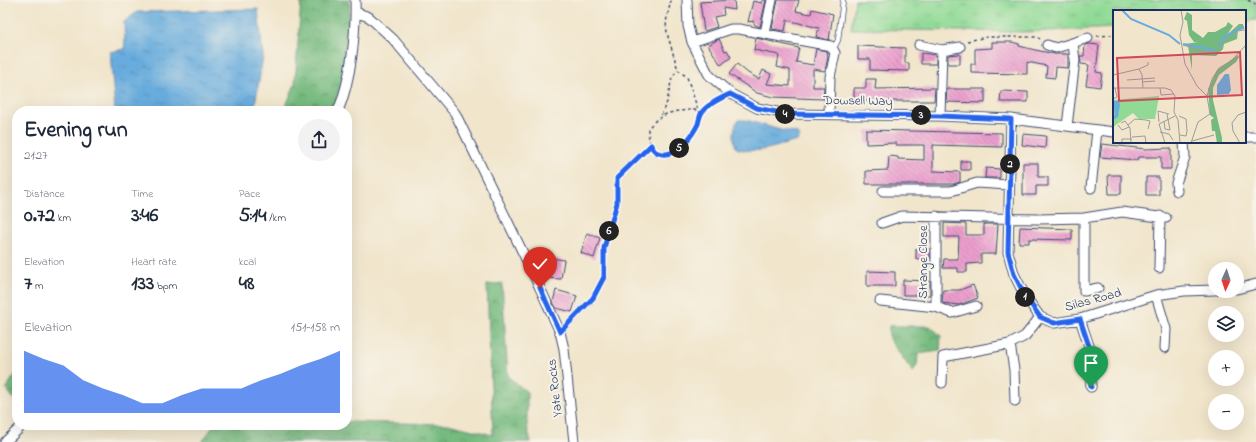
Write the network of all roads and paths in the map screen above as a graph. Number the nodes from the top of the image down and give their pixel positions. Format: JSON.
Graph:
{"nodes":[{"id":1,"x":355,"y":0,"type":"edge"},
{"id":2,"x":671,"y":0,"type":"edge"},
{"id":3,"x":687,"y":0,"type":"edge"},
{"id":4,"x":772,"y":0,"type":"edge"},
{"id":5,"x":843,"y":0,"type":"edge"},
{"id":6,"x":1248,"y":0,"type":"edge"},
{"id":7,"x":1256,"y":6,"type":"edge"},
{"id":8,"x":355,"y":12,"type":"junction"},
{"id":9,"x":765,"y":33,"type":"junction"},
{"id":10,"x":1113,"y":35,"type":"edge"},
{"id":11,"x":1088,"y":38,"type":"joint"},
{"id":12,"x":692,"y":42,"type":"junction"},
{"id":13,"x":1073,"y":44,"type":"junction"},
{"id":14,"x":919,"y":45,"type":"dead end"},
{"id":15,"x":1048,"y":45,"type":"joint"},
{"id":16,"x":960,"y":47,"type":"joint"},
{"id":17,"x":834,"y":48,"type":"junction"},
{"id":18,"x":942,"y":50,"type":"junction"},
{"id":19,"x":678,"y":70,"type":"junction"},
{"id":20,"x":730,"y":94,"type":"junction"},
{"id":21,"x":339,"y":106,"type":"edge"},
{"id":22,"x":698,"y":110,"type":"junction"},
{"id":23,"x":701,"y":112,"type":"junction"},
{"id":24,"x":829,"y":114,"type":"junction"},
{"id":25,"x":940,"y":116,"type":"junction"},
{"id":26,"x":660,"y":117,"type":"junction"},
{"id":27,"x":1011,"y":119,"type":"junction"},
{"id":28,"x":1067,"y":126,"type":"junction"},
{"id":29,"x":1097,"y":130,"type":"junction"},
{"id":30,"x":1113,"y":132,"type":"edge"},
{"id":31,"x":1184,"y":143,"type":"edge"},
{"id":32,"x":651,"y":145,"type":"junction"},
{"id":33,"x":1009,"y":185,"type":"junction"},
{"id":34,"x":1091,"y":188,"type":"dead end"},
{"id":35,"x":883,"y":191,"type":"dead end"},
{"id":36,"x":1177,"y":191,"type":"dead end"},
{"id":37,"x":936,"y":216,"type":"junction"},
{"id":38,"x":1007,"y":218,"type":"junction"},
{"id":39,"x":1084,"y":218,"type":"junction"},
{"id":40,"x":882,"y":223,"type":"dead end"},
{"id":41,"x":1159,"y":268,"type":"dead end"},
{"id":42,"x":1256,"y":284,"type":"edge"},
{"id":43,"x":1244,"y":287,"type":"edge"},
{"id":44,"x":1098,"y":288,"type":"dead end"},
{"id":45,"x":1208,"y":290,"type":"edge"},
{"id":46,"x":1156,"y":296,"type":"junction"},
{"id":47,"x":593,"y":298,"type":"joint"},
{"id":48,"x":880,"y":301,"type":"dead end"},
{"id":49,"x":976,"y":306,"type":"dead end"},
{"id":50,"x":936,"y":307,"type":"junction"},
{"id":51,"x":1040,"y":317,"type":"junction"},
{"id":52,"x":1080,"y":319,"type":"junction"},
{"id":53,"x":560,"y":332,"type":"junction"},
{"id":54,"x":1010,"y":344,"type":"junction"},
{"id":55,"x":1165,"y":348,"type":"dead end"},
{"id":56,"x":942,"y":382,"type":"dead end"},
{"id":57,"x":1091,"y":387,"type":"dead end"},
{"id":58,"x":1015,"y":401,"type":"dead end"},
{"id":59,"x":18,"y":430,"type":"edge"},
{"id":60,"x":5,"y":442,"type":"edge"},
{"id":61,"x":574,"y":442,"type":"edge"}],
"edges":[{"from":1,"to":8,"type":"street"},
{"from":2,"to":19,"type":"path"},
{"from":3,"to":12,"type":"street","name":"Dowsell Way"},
{"from":4,"to":9,"type":"street"},
{"from":5,"to":17,"type":"lane"},
{"from":6,"to":7,"type":"path"},
{"from":8,"to":21,"type":"street"},
{"from":8,"to":53,"type":"street","name":"Yate Rocks"},
{"from":9,"to":12,"type":"street"},
{"from":9,"to":17,"type":"street"},
{"from":10,"to":11,"type":"path"},
{"from":11,"to":13,"type":"street"},
{"from":12,"to":20,"type":"street","name":"Dowsell Way"},
{"from":13,"to":15,"type":"street"},
{"from":13,"to":28,"type":"street"},
{"from":14,"to":18,"type":"street"},
{"from":15,"to":16,"type":"path"},
{"from":16,"to":18,"type":"street"},
{"from":17,"to":24,"type":"street"},
{"from":18,"to":25,"type":"street"},
{"from":19,"to":22,"type":"path"},
{"from":19,"to":26,"type":"path"},
{"from":20,"to":23,"type":"path"},
{"from":20,"to":24,"type":"street","name":"Dowsell Way"},
{"from":22,"to":23,"type":"path"},
{"from":22,"to":26,"type":"path"},
{"from":23,"to":32,"type":"path"},
{"from":24,"to":25,"type":"street","name":"Dowsell Way"},
{"from":25,"to":27,"type":"street","name":"Dowsell Way"},
{"from":26,"to":32,"type":"path"},
{"from":27,"to":28,"type":"street","name":"Dowsell Way"},
{"from":27,"to":33,"type":"street"},
{"from":28,"to":29,"type":"street","name":"Dowsell Way"},
{"from":29,"to":30,"type":"street","name":"Dowsell Way"},
{"from":29,"to":34,"type":"street"},
{"from":31,"to":36,"type":"street"},
{"from":32,"to":47,"type":"path"},
{"from":33,"to":35,"type":"street"},
{"from":33,"to":38,"type":"street"},
{"from":37,"to":38,"type":"street","name":"Strange Close"},
{"from":37,"to":40,"type":"street","name":"Strange Close"},
{"from":37,"to":50,"type":"street","name":"Strange Close"},
{"from":38,"to":39,"type":"street","name":"Strange Close"},
{"from":38,"to":51,"type":"street"},
{"from":39,"to":41,"type":"street","name":"Strange Close"},
{"from":39,"to":44,"type":"street"},
{"from":42,"to":43,"type":"street"},
{"from":45,"to":46,"type":"street","name":"Silas Road"},
{"from":46,"to":52,"type":"street","name":"Silas Road"},
{"from":46,"to":55,"type":"street"},
{"from":47,"to":53,"type":"lane"},
{"from":48,"to":50,"type":"street","name":"Strange Close"},
{"from":49,"to":50,"type":"street","name":"Strange Close"},
{"from":51,"to":52,"type":"street","name":"Silas Road"},
{"from":51,"to":54,"type":"street"},
{"from":52,"to":57,"type":"street"},
{"from":53,"to":61,"type":"street","name":"Yate Rocks"},
{"from":54,"to":56,"type":"street"},
{"from":54,"to":58,"type":"street"},
{"from":59,"to":60,"type":"street"}]}
